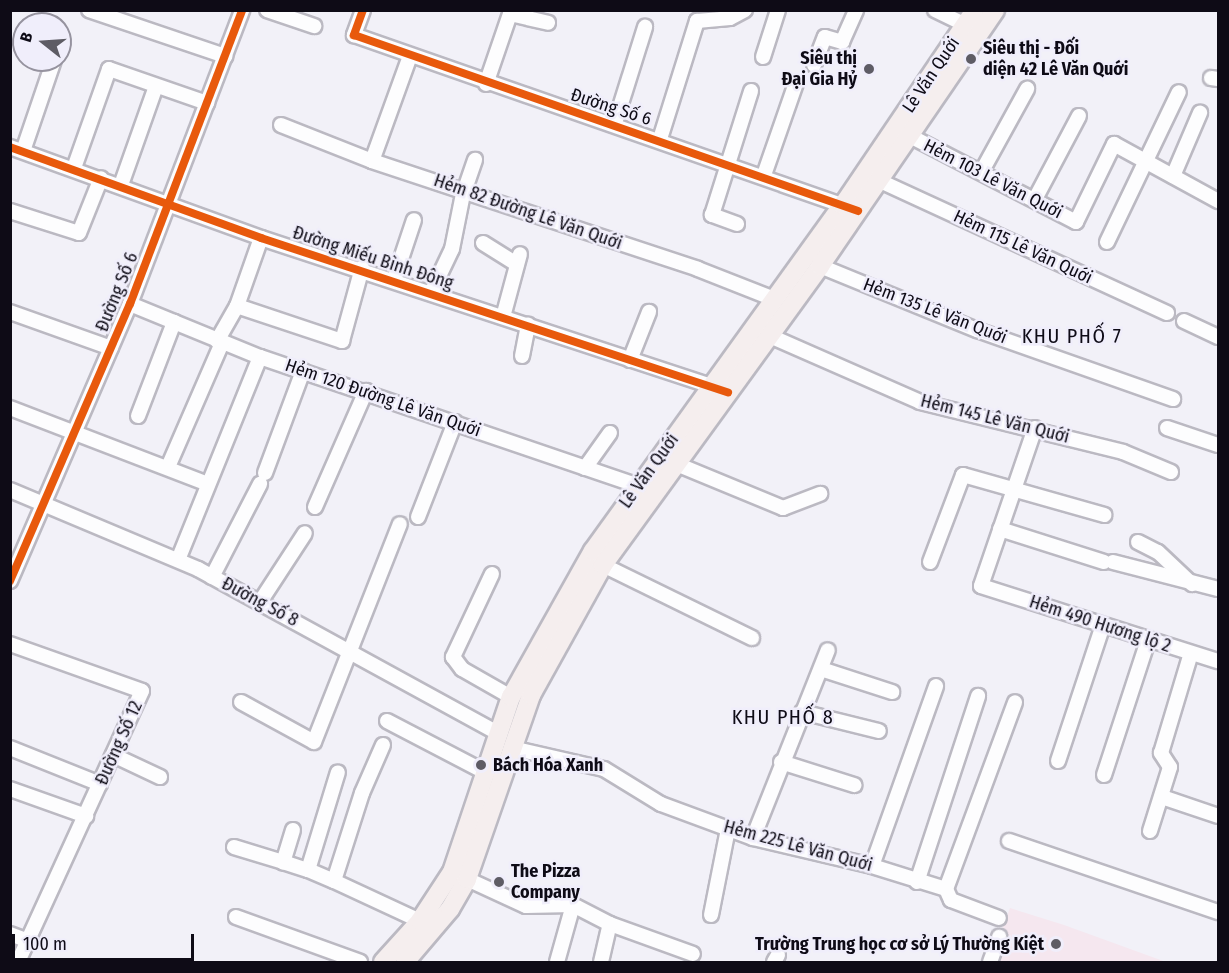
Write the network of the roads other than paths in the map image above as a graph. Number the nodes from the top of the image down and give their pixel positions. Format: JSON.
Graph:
{"nodes":[{"id":1,"x":242,"y":10,"type":"edge"},
{"id":2,"x":267,"y":10,"type":"edge"},
{"id":3,"x":363,"y":10,"type":"edge"},
{"id":4,"x":745,"y":10,"type":"edge"},
{"id":5,"x":778,"y":10,"type":"edge"},
{"id":6,"x":856,"y":10,"type":"edge"},
{"id":7,"x":935,"y":10,"type":"edge"},
{"id":8,"x":995,"y":10,"type":"edge"},
{"id":9,"x":94,"y":11,"type":"edge"},
{"id":10,"x":505,"y":12,"type":"edge"},
{"id":11,"x":973,"y":22,"type":"edge"},
{"id":12,"x":548,"y":23,"type":"dead end"},
{"id":13,"x":314,"y":26,"type":"dead end"},
{"id":14,"x":645,"y":27,"type":"dead end"},
{"id":15,"x":225,"y":56,"type":"junction"},
{"id":16,"x":410,"y":56,"type":"junction"},
{"id":17,"x":763,"y":57,"type":"dead end"},
{"id":18,"x":814,"y":64,"type":"dead end"},
{"id":19,"x":49,"y":72,"type":"edge"},
{"id":20,"x":796,"y":83,"type":"dead end"},
{"id":21,"x":486,"y":84,"type":"junction"},
{"id":22,"x":156,"y":86,"type":"junction"},
{"id":23,"x":1027,"y":89,"type":"dead end"},
{"id":24,"x":751,"y":91,"type":"dead end"},
{"id":25,"x":1179,"y":92,"type":"dead end"},
{"id":26,"x":207,"y":104,"type":"junction"},
{"id":27,"x":1200,"y":113,"type":"dead end"},
{"id":28,"x":1078,"y":116,"type":"dead end"},
{"id":29,"x":615,"y":123,"type":"junction"},
{"id":30,"x":281,"y":125,"type":"dead end"},
{"id":31,"x":910,"y":136,"type":"junction"},
{"id":32,"x":660,"y":139,"type":"junction"},
{"id":33,"x":17,"y":149,"type":"edge"},
{"id":34,"x":475,"y":160,"type":"dead end"},
{"id":35,"x":372,"y":161,"type":"junction"},
{"id":36,"x":1147,"y":162,"type":"junction"},
{"id":37,"x":728,"y":163,"type":"junction"},
{"id":38,"x":74,"y":168,"type":"junction"},
{"id":39,"x":982,"y":171,"type":"junction"},
{"id":40,"x":764,"y":175,"type":"junction"},
{"id":41,"x":1173,"y":176,"type":"junction"},
{"id":42,"x":101,"y":178,"type":"junction"},
{"id":43,"x":880,"y":181,"type":"junction"},
{"id":44,"x":121,"y":185,"type":"junction"},
{"id":45,"x":464,"y":189,"type":"junction"},
{"id":46,"x":1035,"y":199,"type":"junction"},
{"id":47,"x":1218,"y":201,"type":"edge"},
{"id":48,"x":168,"y":203,"type":"junction"},
{"id":49,"x":850,"y":208,"type":"junction"},
{"id":50,"x":10,"y":211,"type":"edge"},
{"id":51,"x":414,"y":220,"type":"dead end"},
{"id":52,"x":737,"y":224,"type":"dead end"},
{"id":53,"x":261,"y":238,"type":"junction"},
{"id":54,"x":1107,"y":242,"type":"dead end"},
{"id":55,"x":483,"y":243,"type":"dead end"},
{"id":56,"x":820,"y":266,"type":"junction"},
{"id":57,"x":362,"y":268,"type":"junction"},
{"id":58,"x":394,"y":280,"type":"junction"},
{"id":59,"x":431,"y":293,"type":"junction"},
{"id":60,"x":774,"y":299,"type":"junction"},
{"id":61,"x":130,"y":304,"type":"junction"},
{"id":62,"x":237,"y":306,"type":"junction"},
{"id":63,"x":10,"y":312,"type":"edge"},
{"id":64,"x":649,"y":312,"type":"dead end"},
{"id":65,"x":1167,"y":313,"type":"dead end"},
{"id":66,"x":504,"y":317,"type":"junction"},
{"id":67,"x":1184,"y":321,"type":"dead end"},
{"id":68,"x":174,"y":322,"type":"junction"},
{"id":69,"x":528,"y":326,"type":"junction"},
{"id":70,"x":770,"y":336,"type":"junction"},
{"id":71,"x":1218,"y":337,"type":"edge"},
{"id":72,"x":220,"y":342,"type":"junction"},
{"id":73,"x":111,"y":348,"type":"junction"},
{"id":74,"x":522,"y":356,"type":"dead end"},
{"id":75,"x":260,"y":357,"type":"junction"},
{"id":76,"x":630,"y":360,"type":"junction"},
{"id":77,"x":303,"y":371,"type":"junction"},
{"id":78,"x":719,"y":389,"type":"junction"},
{"id":79,"x":366,"y":391,"type":"junction"},
{"id":80,"x":1173,"y":399,"type":"dead end"},
{"id":81,"x":10,"y":408,"type":"edge"},
{"id":82,"x":138,"y":416,"type":"dead end"},
{"id":83,"x":455,"y":422,"type":"junction"},
{"id":84,"x":1035,"y":428,"type":"junction"},
{"id":85,"x":1167,"y":428,"type":"dead end"},
{"id":86,"x":77,"y":433,"type":"junction"},
{"id":87,"x":610,"y":433,"type":"dead end"},
{"id":88,"x":1218,"y":445,"type":"edge"},
{"id":89,"x":674,"y":463,"type":"junction"},
{"id":90,"x":168,"y":467,"type":"junction"},
{"id":91,"x":585,"y":468,"type":"junction"},
{"id":92,"x":1171,"y":472,"type":"dead end"},
{"id":93,"x":208,"y":484,"type":"junction"},
{"id":94,"x":638,"y":486,"type":"junction"},
{"id":95,"x":1013,"y":489,"type":"junction"},
{"id":96,"x":10,"y":490,"type":"edge"},
{"id":97,"x":820,"y":494,"type":"dead end"},
{"id":98,"x":44,"y":504,"type":"junction"},
{"id":99,"x":315,"y":507,"type":"dead end"},
{"id":100,"x":1104,"y":515,"type":"dead end"},
{"id":101,"x":418,"y":517,"type":"dead end"},
{"id":102,"x":400,"y":524,"type":"dead end"},
{"id":103,"x":1000,"y":528,"type":"junction"},
{"id":104,"x":305,"y":533,"type":"dead end"},
{"id":105,"x":1138,"y":542,"type":"dead end"},
{"id":106,"x":177,"y":560,"type":"junction"},
{"id":107,"x":930,"y":562,"type":"dead end"},
{"id":108,"x":603,"y":565,"type":"junction"},
{"id":109,"x":492,"y":574,"type":"dead end"},
{"id":110,"x":212,"y":577,"type":"junction"},
{"id":111,"x":10,"y":582,"type":"edge"},
{"id":112,"x":1192,"y":584,"type":"junction"},
{"id":113,"x":1218,"y":589,"type":"edge"},
{"id":114,"x":260,"y":602,"type":"junction"},
{"id":115,"x":1103,"y":625,"type":"junction"},
{"id":116,"x":752,"y":638,"type":"dead end"},
{"id":117,"x":1148,"y":640,"type":"junction"},
{"id":118,"x":10,"y":644,"type":"edge"},
{"id":119,"x":350,"y":649,"type":"junction"},
{"id":120,"x":828,"y":650,"type":"dead end"},
{"id":121,"x":1191,"y":653,"type":"junction"},
{"id":122,"x":1218,"y":661,"type":"edge"},
{"id":123,"x":820,"y":669,"type":"junction"},
{"id":124,"x":936,"y":686,"type":"dead end"},
{"id":125,"x":892,"y":692,"type":"dead end"},
{"id":126,"x":978,"y":696,"type":"dead end"},
{"id":127,"x":511,"y":697,"type":"junction"},
{"id":128,"x":241,"y":702,"type":"dead end"},
{"id":129,"x":1015,"y":702,"type":"dead end"},
{"id":130,"x":802,"y":712,"type":"junction"},
{"id":131,"x":387,"y":721,"type":"dead end"},
{"id":132,"x":879,"y":731,"type":"dead end"},
{"id":133,"x":506,"y":741,"type":"junction"},
{"id":134,"x":383,"y":745,"type":"dead end"},
{"id":135,"x":10,"y":748,"type":"edge"},
{"id":136,"x":113,"y":755,"type":"junction"},
{"id":137,"x":1058,"y":761,"type":"dead end"},
{"id":138,"x":781,"y":762,"type":"junction"},
{"id":139,"x":338,"y":772,"type":"dead end"},
{"id":140,"x":487,"y":773,"type":"junction"},
{"id":141,"x":1104,"y":775,"type":"dead end"},
{"id":142,"x":160,"y":777,"type":"dead end"},
{"id":143,"x":100,"y":784,"type":"junction"},
{"id":144,"x":854,"y":785,"type":"dead end"},
{"id":145,"x":10,"y":789,"type":"edge"},
{"id":146,"x":1162,"y":797,"type":"junction"},
{"id":147,"x":86,"y":816,"type":"junction"},
{"id":148,"x":1218,"y":816,"type":"edge"},
{"id":149,"x":728,"y":829,"type":"junction"},
{"id":150,"x":293,"y":830,"type":"dead end"},
{"id":151,"x":1150,"y":831,"type":"dead end"},
{"id":152,"x":753,"y":838,"type":"junction"},
{"id":153,"x":1009,"y":841,"type":"dead end"},
{"id":154,"x":234,"y":847,"type":"dead end"},
{"id":155,"x":283,"y":862,"type":"junction"},
{"id":156,"x":872,"y":866,"type":"junction"},
{"id":157,"x":308,"y":870,"type":"junction"},
{"id":158,"x":467,"y":879,"type":"junction"},
{"id":159,"x":334,"y":881,"type":"junction"},
{"id":160,"x":917,"y":882,"type":"junction"},
{"id":161,"x":946,"y":892,"type":"junction"},
{"id":162,"x":573,"y":905,"type":"junction"},
{"id":163,"x":1218,"y":912,"type":"edge"},
{"id":164,"x":711,"y":915,"type":"dead end"},
{"id":165,"x":237,"y":917,"type":"dead end"},
{"id":166,"x":999,"y":918,"type":"dead end"},
{"id":167,"x":420,"y":921,"type":"junction"},
{"id":168,"x":610,"y":924,"type":"junction"},
{"id":169,"x":10,"y":934,"type":"edge"},
{"id":170,"x":999,"y":937,"type":"dead end"},
{"id":171,"x":28,"y":941,"type":"junction"},
{"id":172,"x":693,"y":954,"type":"dead end"},
{"id":173,"x":18,"y":963,"type":"edge"},
{"id":174,"x":360,"y":963,"type":"edge"},
{"id":175,"x":383,"y":963,"type":"edge"},
{"id":176,"x":405,"y":963,"type":"edge"},
{"id":177,"x":557,"y":963,"type":"edge"},
{"id":178,"x":601,"y":963,"type":"edge"},
{"id":179,"x":990,"y":963,"type":"edge"}],
"edges":[{"from":1,"to":15,"type":"street","name":"Đường Số 6"},
{"from":2,"to":13,"type":"street"},
{"from":3,"to":16,"type":"street","name":"Đường Số 6"},
{"from":4,"to":32,"type":"street"},
{"from":5,"to":17,"type":"street"},
{"from":6,"to":18,"type":"street"},
{"from":7,"to":11,"type":"street"},
{"from":8,"to":11,"type":"main road","name":"Lê Văn Quới"},
{"from":9,"to":15,"type":"street"},
{"from":10,"to":12,"type":"street"},
{"from":10,"to":21,"type":"street"},
{"from":11,"to":31,"type":"main road","name":"Lê Văn Quới"},
{"from":11,"to":49,"type":"main road","name":"Lê Văn Quới"},
{"from":14,"to":29,"type":"street"},
{"from":15,"to":26,"type":"street","name":"Đường Số 6"},
{"from":16,"to":21,"type":"street","name":"Đường Số 6"},
{"from":16,"to":35,"type":"street"},
{"from":19,"to":33,"type":"street"},
{"from":20,"to":40,"type":"street"},
{"from":21,"to":29,"type":"street","name":"Đường Số 6"},
{"from":22,"to":26,"type":"street"},
{"from":22,"to":38,"type":"street"},
{"from":22,"to":44,"type":"street"},
{"from":23,"to":39,"type":"street"},
{"from":24,"to":37,"type":"street"},
{"from":25,"to":36,"type":"street"},
{"from":26,"to":48,"type":"street","name":"Đường Số 6"},
{"from":27,"to":41,"type":"street"},
{"from":28,"to":46,"type":"street"},
{"from":29,"to":32,"type":"street","name":"Đường Số 6"},
{"from":30,"to":35,"type":"street","name":"Hẻm 82 Đường Lê Văn Quới"},
{"from":31,"to":39,"type":"street","name":"Hẻm 103 Lê Văn Quới"},
{"from":31,"to":43,"type":"main road","name":"Lê Văn Quới"},
{"from":32,"to":37,"type":"street","name":"Đường Số 6"},
{"from":33,"to":38,"type":"street","name":"Đường Miếu Bình Đông"},
{"from":34,"to":45,"type":"street"},
{"from":35,"to":45,"type":"street","name":"Hẻm 82 Đường Lê Văn Quới"},
{"from":36,"to":41,"type":"street"},
{"from":36,"to":46,"type":"street","name":"Hẻm 103 Lê Văn Quới"},
{"from":36,"to":54,"type":"street"},
{"from":37,"to":40,"type":"street","name":"Đường Số 6"},
{"from":37,"to":52,"type":"street"},
{"from":38,"to":42,"type":"street","name":"Đường Miếu Bình Đông"},
{"from":39,"to":46,"type":"street","name":"Hẻm 103 Lê Văn Quới"},
{"from":40,"to":49,"type":"street","name":"Đường Số 6"},
{"from":41,"to":47,"type":"street"},
{"from":42,"to":44,"type":"street","name":"Đường Miếu Bình Đông"},
{"from":42,"to":50,"type":"street"},
{"from":43,"to":49,"type":"main road","name":"Lê Văn Quới"},
{"from":43,"to":65,"type":"street","name":"Hẻm 115 Lê Văn Quới"},
{"from":44,"to":48,"type":"street","name":"Đường Miếu Bình Đông"},
{"from":45,"to":59,"type":"street"},
{"from":45,"to":60,"type":"street","name":"Hẻm 82 Đường Lê Văn Quới"},
{"from":48,"to":53,"type":"street","name":"Đường Miếu Bình Đông"},
{"from":48,"to":61,"type":"street","name":"Đường Số 6"},
{"from":49,"to":56,"type":"main road","name":"Lê Văn Quới"},
{"from":49,"to":60,"type":"main road","name":"Lê Văn Quới"},
{"from":51,"to":58,"type":"street"},
{"from":53,"to":57,"type":"street","name":"Đường Miếu Bình Đông"},
{"from":53,"to":62,"type":"street"},
{"from":55,"to":66,"type":"street"},
{"from":56,"to":70,"type":"main road","name":"Lê Văn Quới"},
{"from":56,"to":80,"type":"street","name":"Hẻm 135 Lê Văn Quới"},
{"from":57,"to":58,"type":"street","name":"Đường Miếu Bình Đông"},
{"from":57,"to":62,"type":"street"},
{"from":58,"to":59,"type":"street","name":"Đường Miếu Bình Đông"},
{"from":59,"to":66,"type":"street","name":"Đường Miếu Bình Đông"},
{"from":60,"to":78,"type":"main road","name":"Lê Văn Quới"},
{"from":61,"to":68,"type":"street","name":"Hẻm 120 Đường Lê Văn Quới"},
{"from":61,"to":73,"type":"street","name":"Đường Số 6"},
{"from":62,"to":72,"type":"street"},
{"from":63,"to":73,"type":"street"},
{"from":64,"to":76,"type":"street"},
{"from":66,"to":69,"type":"street","name":"Đường Miếu Bình Đông"},
{"from":67,"to":71,"type":"street"},
{"from":68,"to":72,"type":"street","name":"Hẻm 120 Đường Lê Văn Quới"},
{"from":68,"to":82,"type":"street"},
{"from":69,"to":74,"type":"street"},
{"from":69,"to":76,"type":"street","name":"Đường Miếu Bình Đông"},
{"from":70,"to":78,"type":"main road","name":"Lê Văn Quới"},
{"from":70,"to":84,"type":"street","name":"Hẻm 145 Lê Văn Quới"},
{"from":72,"to":75,"type":"street","name":"Hẻm 120 Đường Lê Văn Quới"},
{"from":72,"to":90,"type":"street"},
{"from":73,"to":86,"type":"street","name":"Đường Số 6"},
{"from":75,"to":77,"type":"street","name":"Hẻm 120 Đường Lê Văn Quới"},
{"from":75,"to":93,"type":"street"},
{"from":76,"to":78,"type":"street","name":"Đường Miếu Bình Đông"},
{"from":77,"to":79,"type":"street","name":"Hẻm 120 Đường Lê Văn Quới"},
{"from":77,"to":110,"type":"street"},
{"from":78,"to":89,"type":"main road","name":"Lê Văn Quới"},
{"from":78,"to":94,"type":"main road","name":"Lê Văn Quới"},
{"from":79,"to":83,"type":"street","name":"Hẻm 120 Đường Lê Văn Quới"},
{"from":79,"to":99,"type":"street"},
{"from":81,"to":86,"type":"street"},
{"from":83,"to":91,"type":"street","name":"Hẻm 120 Đường Lê Văn Quới"},
{"from":83,"to":101,"type":"street"},
{"from":84,"to":92,"type":"street","name":"Hẻm 145 Lê Văn Quới"},
{"from":84,"to":95,"type":"street"},
{"from":85,"to":88,"type":"street"},
{"from":86,"to":90,"type":"street"},
{"from":86,"to":98,"type":"street","name":"Đường Số 6"},
{"from":87,"to":91,"type":"street"},
{"from":89,"to":97,"type":"street"},
{"from":89,"to":108,"type":"main road","name":"Lê Văn Quới"},
{"from":90,"to":93,"type":"street"},
{"from":91,"to":94,"type":"street","name":"Hẻm 120 Đường Lê Văn Quới"},
{"from":93,"to":106,"type":"street"},
{"from":94,"to":127,"type":"main road","name":"Lê Văn Quới"},
{"from":95,"to":100,"type":"street"},
{"from":95,"to":103,"type":"street"},
{"from":95,"to":107,"type":"street"},
{"from":96,"to":98,"type":"street","name":"Đường Số 8"},
{"from":98,"to":106,"type":"street","name":"Đường Số 8"},
{"from":98,"to":111,"type":"street","name":"Đường Số 6"},
{"from":102,"to":119,"type":"street"},
{"from":103,"to":112,"type":"street"},
{"from":103,"to":115,"type":"street","name":"Hẻm 490 Hương lộ 2"},
{"from":104,"to":114,"type":"street"},
{"from":105,"to":112,"type":"street"},
{"from":106,"to":110,"type":"street","name":"Đường Số 8"},
{"from":108,"to":116,"type":"street"},
{"from":108,"to":133,"type":"main road","name":"Lê Văn Quới"},
{"from":109,"to":127,"type":"street"},
{"from":110,"to":114,"type":"street","name":"Đường Số 8"},
{"from":112,"to":113,"type":"street"},
{"from":114,"to":119,"type":"street","name":"Đường Số 8"},
{"from":115,"to":117,"type":"street","name":"Hẻm 490 Hương lộ 2"},
{"from":115,"to":137,"type":"street"},
{"from":117,"to":121,"type":"street","name":"Hẻm 490 Hương lộ 2"},
{"from":117,"to":141,"type":"street"},
{"from":118,"to":136,"type":"street","name":"Đường Số 12"},
{"from":119,"to":128,"type":"street"},
{"from":119,"to":133,"type":"street","name":"Đường Số 8"},
{"from":120,"to":123,"type":"street"},
{"from":121,"to":122,"type":"street","name":"Hẻm 490 Hương lộ 2"},
{"from":121,"to":146,"type":"street"},
{"from":123,"to":125,"type":"street"},
{"from":123,"to":130,"type":"street"},
{"from":124,"to":156,"type":"street"},
{"from":126,"to":160,"type":"street"},
{"from":127,"to":133,"type":"main road","name":"Lê Văn Quới"},
{"from":129,"to":161,"type":"street"},
{"from":130,"to":132,"type":"street"},
{"from":130,"to":138,"type":"street"},
{"from":131,"to":140,"type":"street"},
{"from":133,"to":140,"type":"main road","name":"Lê Văn Quới"},
{"from":133,"to":149,"type":"street","name":"Hẻm 225 Lê Văn Quới"},
{"from":133,"to":158,"type":"main road","name":"Lê Văn Quới"},
{"from":134,"to":159,"type":"street"},
{"from":135,"to":143,"type":"street"},
{"from":136,"to":142,"type":"street"},
{"from":136,"to":143,"type":"street","name":"Đường Số 12"},
{"from":138,"to":144,"type":"street"},
{"from":138,"to":152,"type":"street"},
{"from":139,"to":157,"type":"street"},
{"from":140,"to":167,"type":"main road","name":"Lê Văn Quới"},
{"from":143,"to":147,"type":"street","name":"Đường Số 12"},
{"from":145,"to":147,"type":"street"},
{"from":146,"to":148,"type":"street"},
{"from":146,"to":151,"type":"street"},
{"from":147,"to":171,"type":"street","name":"Đường Số 12"},
{"from":149,"to":152,"type":"street","name":"Hẻm 225 Lê Văn Quới"},
{"from":149,"to":164,"type":"street"},
{"from":150,"to":155,"type":"street"},
{"from":152,"to":156,"type":"street","name":"Hẻm 225 Lê Văn Quới"},
{"from":153,"to":163,"type":"street"},
{"from":154,"to":155,"type":"street"},
{"from":155,"to":157,"type":"street"},
{"from":156,"to":160,"type":"street","name":"Hẻm 225 Lê Văn Quới"},
{"from":157,"to":159,"type":"street"},
{"from":158,"to":162,"type":"street"},
{"from":158,"to":176,"type":"main road","name":"Lê Văn Quới"},
{"from":159,"to":167,"type":"street"},
{"from":160,"to":161,"type":"street","name":"Hẻm 225 Lê Văn Quới"},
{"from":161,"to":166,"type":"street","name":"Hẻm 225 Lê Văn Quới"},
{"from":162,"to":168,"type":"street"},
{"from":162,"to":177,"type":"street"},
{"from":165,"to":174,"type":"street"},
{"from":167,"to":175,"type":"main road","name":"Lê Văn Quới"},
{"from":168,"to":172,"type":"street"},
{"from":168,"to":178,"type":"street"},
{"from":169,"to":171,"type":"street"},
{"from":170,"to":179,"type":"street"},
{"from":171,"to":173,"type":"street","name":"Đường Số 12"}]}
